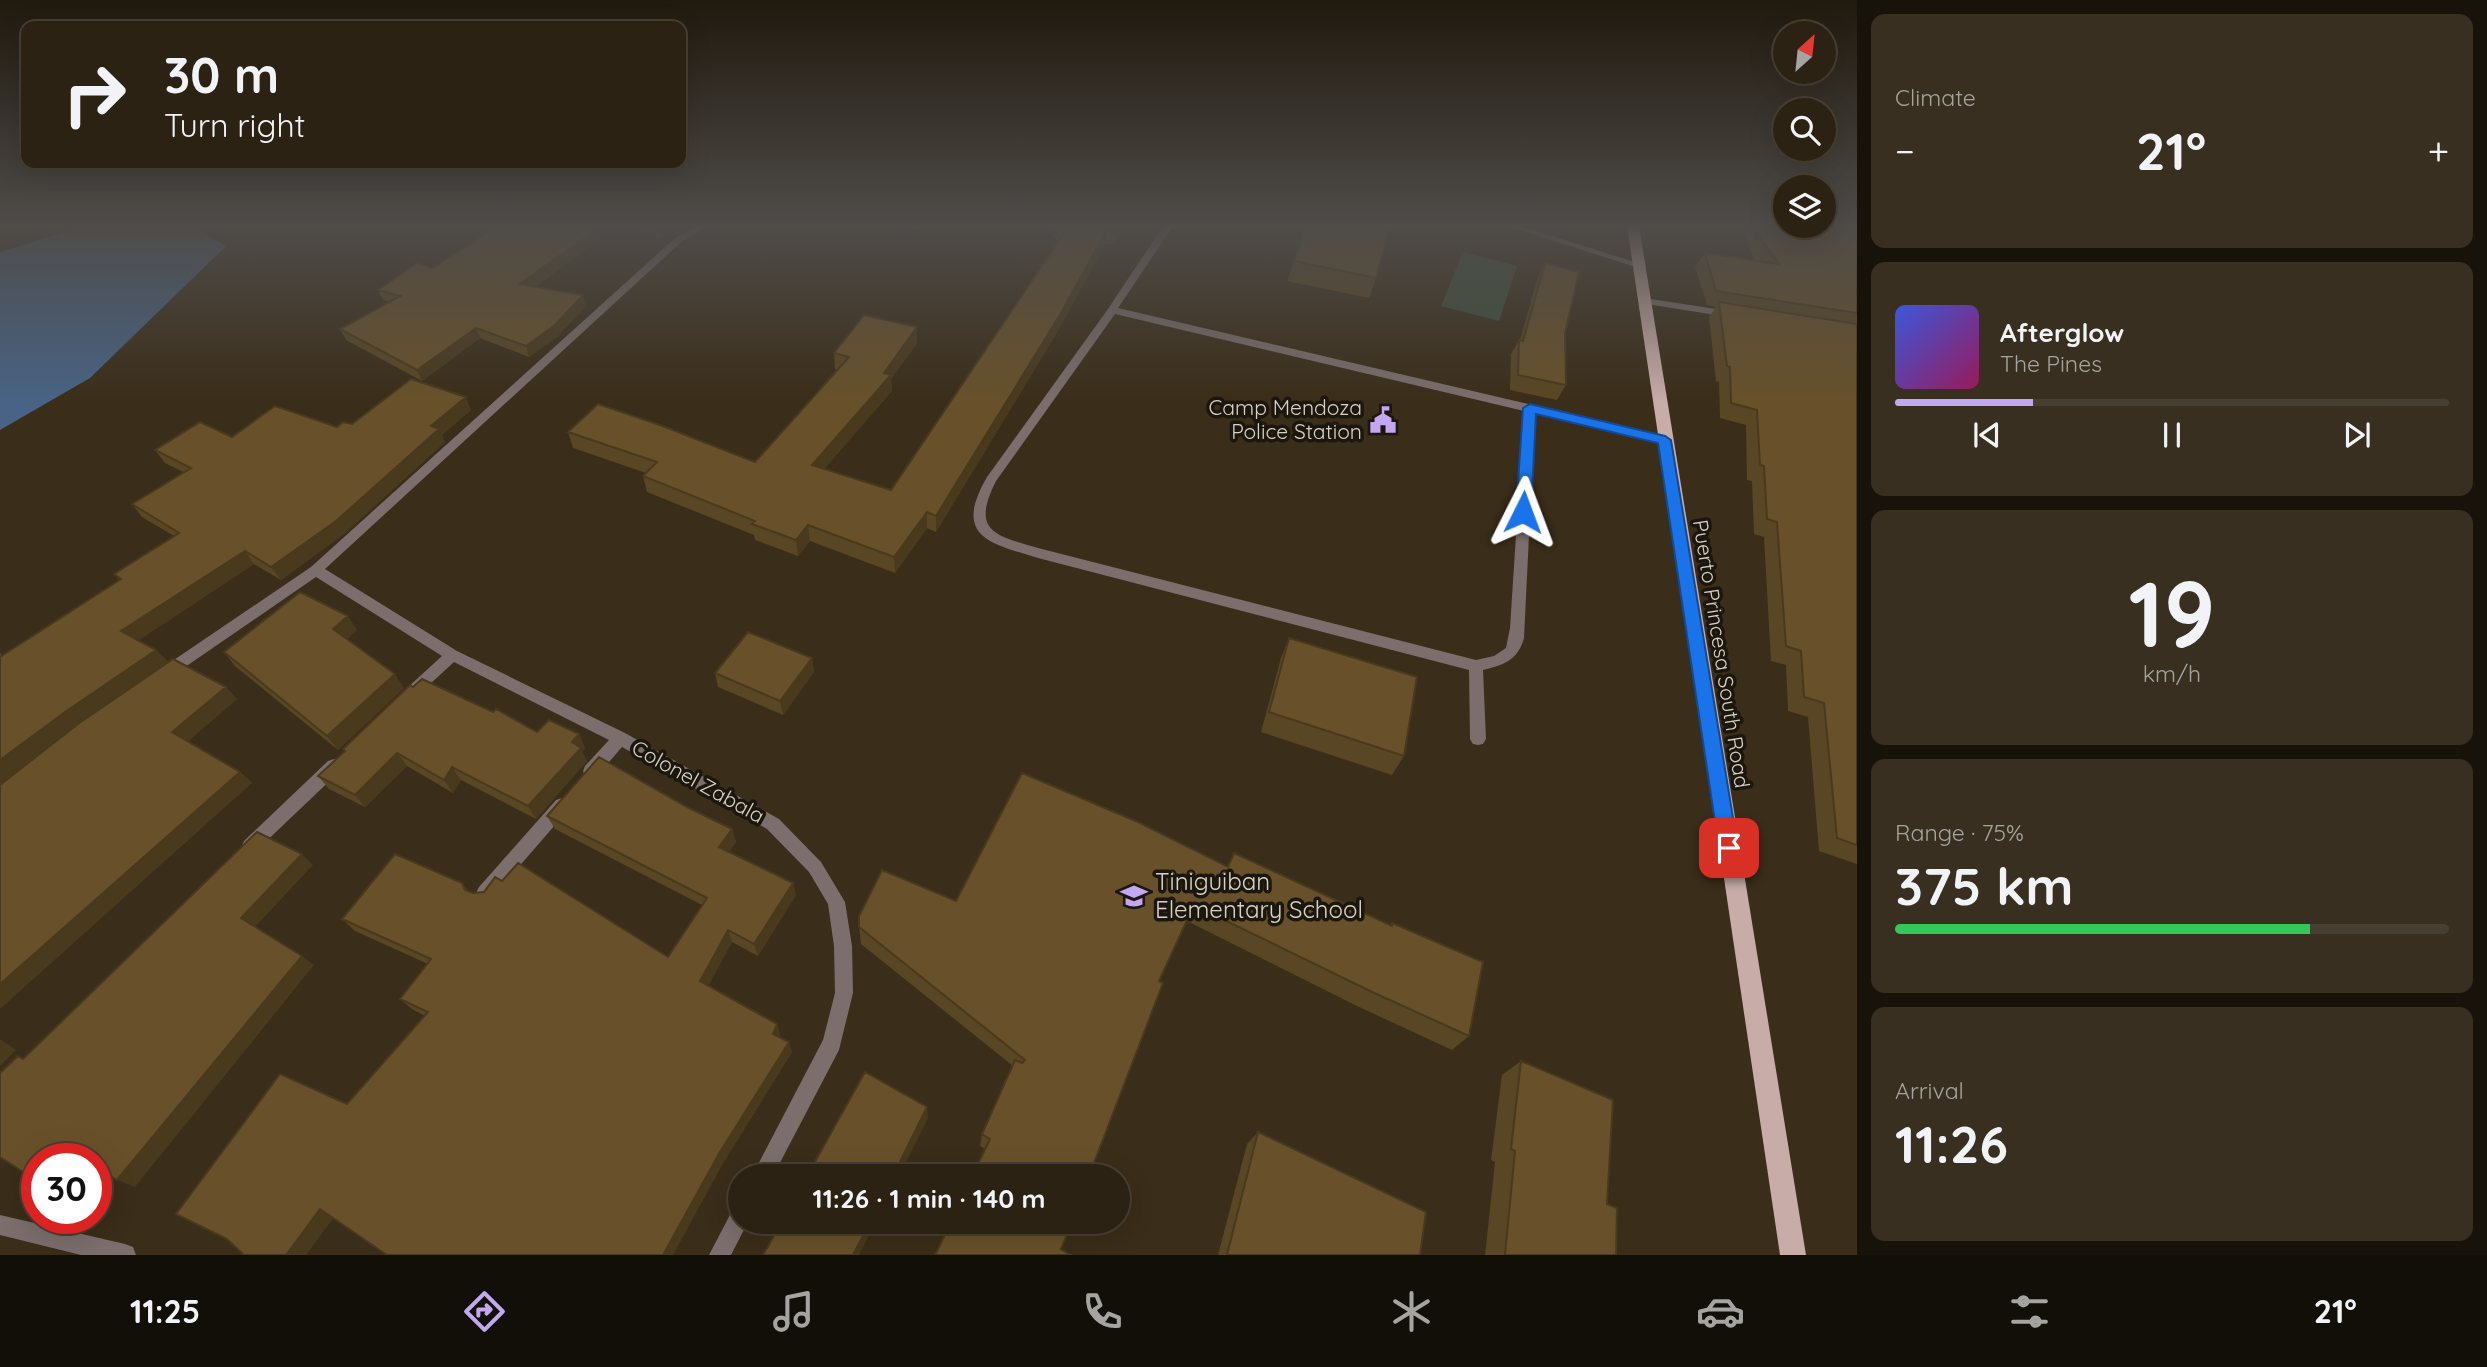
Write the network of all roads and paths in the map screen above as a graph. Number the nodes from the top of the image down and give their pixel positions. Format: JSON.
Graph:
{"nodes":[{"id":1,"x":629,"y":285,"type":"edge"},
{"id":2,"x":1129,"y":285,"type":"edge"},
{"id":3,"x":1642,"y":285,"type":"edge"},
{"id":4,"x":1644,"y":301,"type":"junction"},
{"id":5,"x":1112,"y":310,"type":"junction"},
{"id":6,"x":1737,"y":316,"type":"edge"},
{"id":7,"x":1530,"y":408,"type":"junction"},
{"id":8,"x":1665,"y":440,"type":"junction"},
{"id":9,"x":316,"y":569,"type":"junction"},
{"id":10,"x":452,"y":655,"type":"junction"},
{"id":11,"x":1476,"y":666,"type":"junction"},
{"id":12,"x":150,"y":685,"type":"edge"},
{"id":13,"x":402,"y":702,"type":"edge"},
{"id":14,"x":620,"y":738,"type":"junction"},
{"id":15,"x":1478,"y":739,"type":"dead end"},
{"id":16,"x":352,"y":750,"type":"edge"},
{"id":17,"x":241,"y":854,"type":"edge"},
{"id":18,"x":483,"y":895,"type":"edge"},
{"id":19,"x":768,"y":1164,"type":"edge"},
{"id":20,"x":0,"y":1225,"type":"edge"},
{"id":21,"x":731,"y":1234,"type":"edge"},
{"id":22,"x":125,"y":1255,"type":"edge"},
{"id":23,"x":720,"y":1255,"type":"edge"},
{"id":24,"x":1793,"y":1255,"type":"edge"}],
"edges":[{"from":1,"to":9,"type":"street"},
{"from":2,"to":5,"type":"street"},
{"from":3,"to":4,"type":"main road","name":"Puerto Princesa South Road"},
{"from":4,"to":6,"type":"street"},
{"from":4,"to":8,"type":"main road","name":"Puerto Princesa South Road"},
{"from":5,"to":7,"type":"street"},
{"from":5,"to":11,"type":"street"},
{"from":7,"to":8,"type":"street"},
{"from":7,"to":11,"type":"street"},
{"from":8,"to":24,"type":"main road","name":"Puerto Princesa South Road"},
{"from":9,"to":10,"type":"street","name":"Colonel Zabala"},
{"from":9,"to":12,"type":"street"},
{"from":10,"to":13,"type":"street"},
{"from":10,"to":14,"type":"street","name":"Colonel Zabala"},
{"from":11,"to":15,"type":"street"},
{"from":14,"to":18,"type":"street"},
{"from":14,"to":19,"type":"street","name":"Colonel Zabala"},
{"from":16,"to":17,"type":"street"},
{"from":20,"to":22,"type":"street"},
{"from":21,"to":23,"type":"street"}]}
